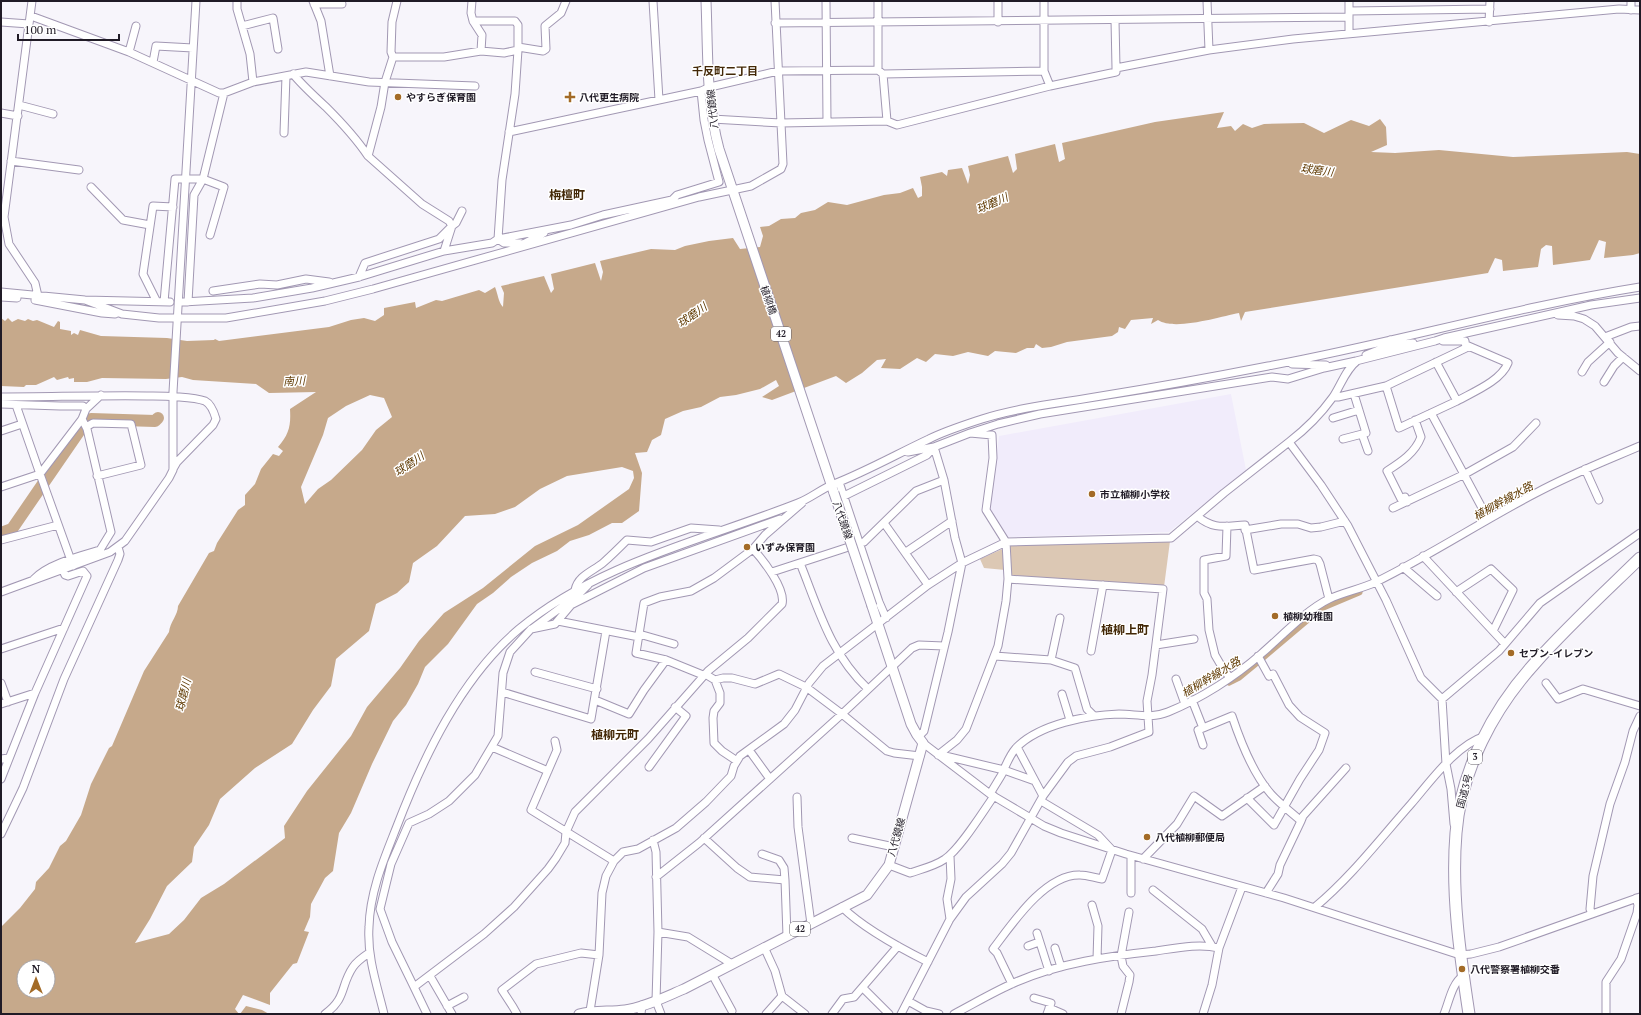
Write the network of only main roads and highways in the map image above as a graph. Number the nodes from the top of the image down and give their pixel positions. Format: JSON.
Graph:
{"nodes":[{"id":1,"x":706,"y":1,"type":"edge"},
{"id":2,"x":733,"y":191,"type":"joint"},
{"id":3,"x":833,"y":484,"type":"joint"},
{"id":4,"x":1640,"y":558,"type":"edge"},
{"id":5,"x":641,"y":1010,"type":"edge"},
{"id":6,"x":579,"y":1014,"type":"edge"},
{"id":7,"x":1469,"y":1014,"type":"edge"}],
"edges":[{"from":1,"to":2,"type":"main road","name":"八代鏡線","number":"42"},
{"from":2,"to":3,"type":"main road","name":"植柳橋","number":"42"},
{"from":3,"to":5,"type":"main road","name":"八代鏡線","number":"42","bridge":true},
{"from":4,"to":7,"type":"highway","name":"国道3号","number":"3"},
{"from":5,"to":6,"type":"main road","name":"八代鏡線","number":"42"}]}
